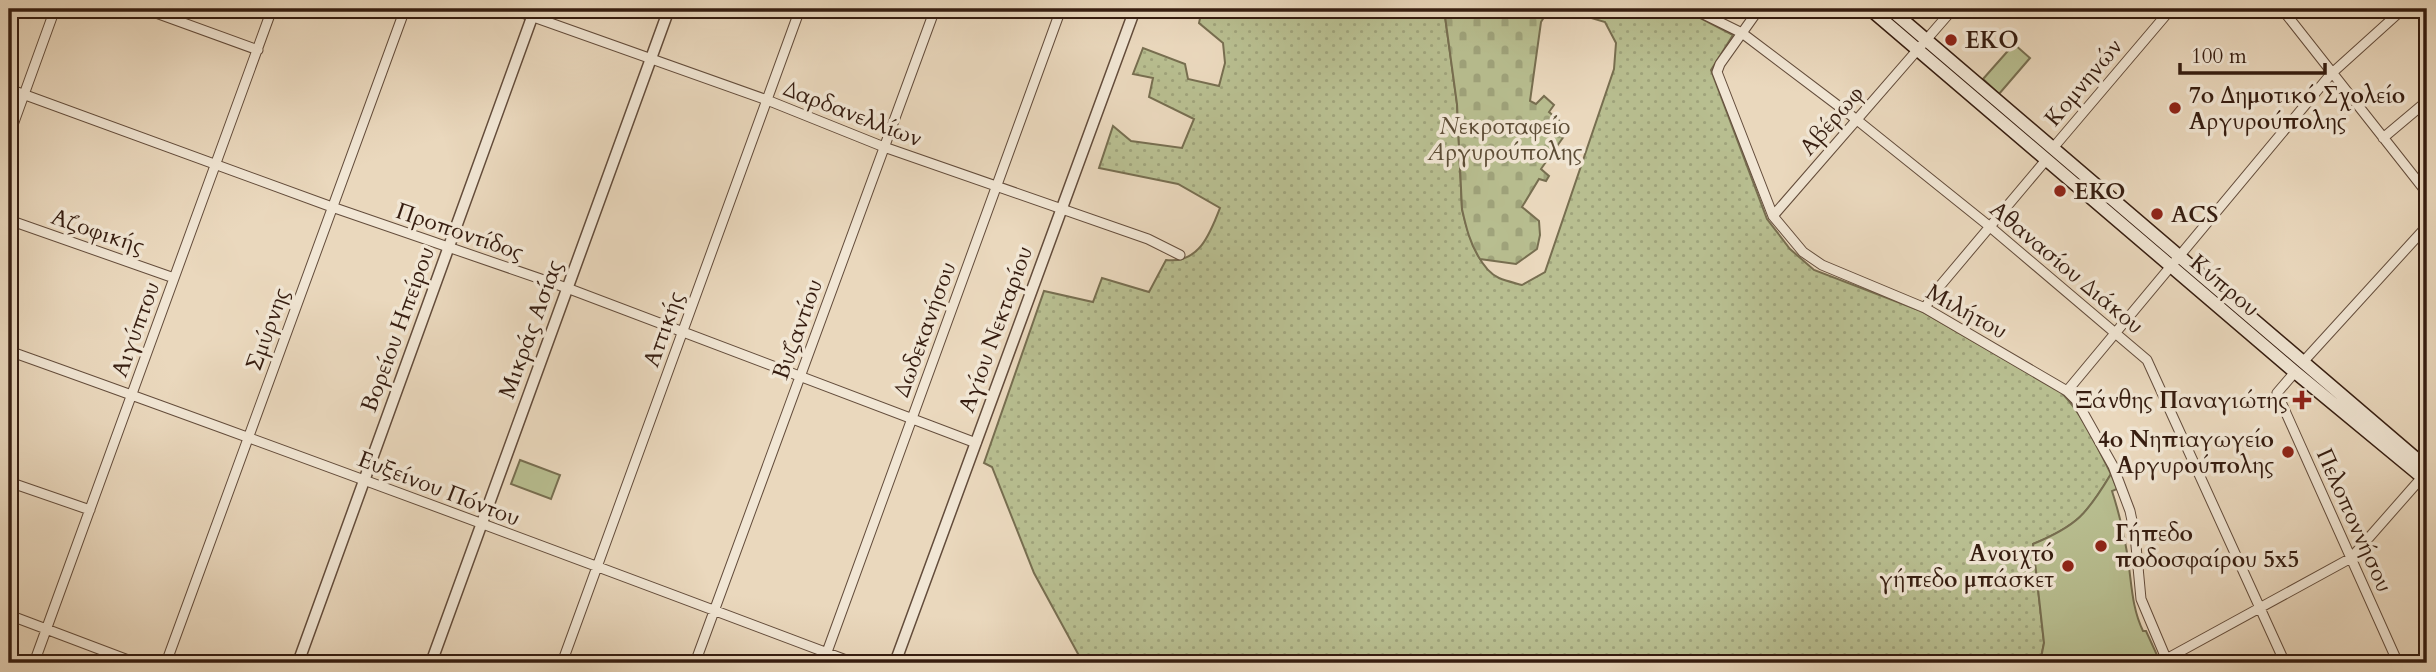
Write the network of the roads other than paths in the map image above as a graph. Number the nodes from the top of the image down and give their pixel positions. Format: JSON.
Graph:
{"nodes":[{"id":1,"x":55,"y":9,"type":"edge"},
{"id":2,"x":145,"y":9,"type":"edge"},
{"id":3,"x":272,"y":9,"type":"edge"},
{"id":4,"x":405,"y":9,"type":"edge"},
{"id":5,"x":511,"y":9,"type":"edge"},
{"id":6,"x":668,"y":9,"type":"edge"},
{"id":7,"x":800,"y":9,"type":"edge"},
{"id":8,"x":935,"y":9,"type":"edge"},
{"id":9,"x":1061,"y":9,"type":"edge"},
{"id":10,"x":1136,"y":9,"type":"edge"},
{"id":11,"x":1693,"y":9,"type":"edge"},
{"id":12,"x":1759,"y":9,"type":"edge"},
{"id":13,"x":1870,"y":9,"type":"edge"},
{"id":14,"x":1891,"y":9,"type":"edge"},
{"id":15,"x":1953,"y":9,"type":"edge"},
{"id":16,"x":2171,"y":9,"type":"edge"},
{"id":17,"x":2282,"y":9,"type":"edge"},
{"id":18,"x":2403,"y":9,"type":"edge"},
{"id":19,"x":534,"y":13,"type":"edge"},
{"id":20,"x":1742,"y":33,"type":"junction"},
{"id":21,"x":1928,"y":40,"type":"junction"},
{"id":22,"x":257,"y":50,"type":"junction"},
{"id":23,"x":1919,"y":51,"type":"junction"},
{"id":24,"x":651,"y":58,"type":"junction"},
{"id":25,"x":2332,"y":74,"type":"junction"},
{"id":26,"x":9,"y":89,"type":"edge"},
{"id":27,"x":24,"y":94,"type":"junction"},
{"id":28,"x":767,"y":100,"type":"junction"},
{"id":29,"x":2427,"y":101,"type":"edge"},
{"id":30,"x":1857,"y":120,"type":"junction"},
{"id":31,"x":9,"y":136,"type":"edge"},
{"id":32,"x":2383,"y":138,"type":"junction"},
{"id":33,"x":884,"y":147,"type":"junction"},
{"id":34,"x":2053,"y":148,"type":"junction"},
{"id":35,"x":2046,"y":160,"type":"junction"},
{"id":36,"x":216,"y":165,"type":"junction"},
{"id":37,"x":996,"y":187,"type":"junction"},
{"id":38,"x":2427,"y":193,"type":"edge"},
{"id":39,"x":332,"y":207,"type":"junction"},
{"id":40,"x":1062,"y":210,"type":"junction"},
{"id":41,"x":1773,"y":216,"type":"junction"},
{"id":42,"x":9,"y":220,"type":"edge"},
{"id":43,"x":1989,"y":226,"type":"junction"},
{"id":44,"x":2427,"y":226,"type":"edge"},
{"id":45,"x":449,"y":247,"type":"junction"},
{"id":46,"x":1180,"y":256,"type":"dead end"},
{"id":47,"x":2176,"y":262,"type":"junction"},
{"id":48,"x":174,"y":278,"type":"junction"},
{"id":49,"x":567,"y":288,"type":"junction"},
{"id":50,"x":1925,"y":308,"type":"junction"},
{"id":51,"x":683,"y":332,"type":"junction"},
{"id":52,"x":2114,"y":334,"type":"junction"},
{"id":53,"x":9,"y":351,"type":"edge"},
{"id":54,"x":2299,"y":367,"type":"junction"},
{"id":55,"x":800,"y":376,"type":"junction"},
{"id":56,"x":2067,"y":391,"type":"junction"},
{"id":57,"x":132,"y":395,"type":"junction"},
{"id":58,"x":912,"y":419,"type":"junction"},
{"id":59,"x":248,"y":438,"type":"junction"},
{"id":60,"x":976,"y":443,"type":"junction"},
{"id":61,"x":2426,"y":474,"type":"edge"},
{"id":62,"x":364,"y":480,"type":"junction"},
{"id":63,"x":9,"y":482,"type":"edge"},
{"id":64,"x":90,"y":510,"type":"junction"},
{"id":65,"x":481,"y":525,"type":"junction"},
{"id":66,"x":2351,"y":558,"type":"junction"},
{"id":67,"x":597,"y":568,"type":"junction"},
{"id":68,"x":715,"y":609,"type":"junction"},
{"id":69,"x":2260,"y":609,"type":"junction"},
{"id":70,"x":9,"y":615,"type":"edge"},
{"id":71,"x":47,"y":629,"type":"junction"},
{"id":72,"x":827,"y":653,"type":"junction"},
{"id":73,"x":2164,"y":662,"type":"edge"},
{"id":74,"x":34,"y":663,"type":"edge"},
{"id":75,"x":136,"y":663,"type":"edge"},
{"id":76,"x":166,"y":663,"type":"edge"},
{"id":77,"x":298,"y":663,"type":"edge"},
{"id":78,"x":431,"y":663,"type":"edge"},
{"id":79,"x":562,"y":663,"type":"edge"},
{"id":80,"x":695,"y":663,"type":"edge"},
{"id":81,"x":823,"y":663,"type":"edge"},
{"id":82,"x":854,"y":663,"type":"edge"},
{"id":83,"x":895,"y":663,"type":"edge"},
{"id":84,"x":2285,"y":663,"type":"edge"},
{"id":85,"x":2398,"y":663,"type":"edge"}],
"edges":[{"from":1,"to":27,"type":"street"},
{"from":2,"to":22,"type":"street"},
{"from":3,"to":22,"type":"street","name":"Αιγύπτου"},
{"from":4,"to":39,"type":"street","name":"Σμύρνης"},
{"from":5,"to":19,"type":"street","name":"Δαρδανελλίων"},
{"from":6,"to":24,"type":"street","name":"Μικράς Ασίας"},
{"from":7,"to":28,"type":"street","name":"Αττικής"},
{"from":8,"to":33,"type":"street","name":"Βυζαντίου"},
{"from":9,"to":37,"type":"street","name":"Δωδεκανήσου"},
{"from":10,"to":40,"type":"street","name":"Αγίου Νεκταρίου"},
{"from":11,"to":20,"type":"street","name":"Αθανασίου Διάκου"},
{"from":12,"to":20,"type":"street"},
{"from":13,"to":23,"type":"main road","name":"Κύπρου"},
{"from":14,"to":21,"type":"main road","name":"Κύπρου"},
{"from":15,"to":21,"type":"street"},
{"from":16,"to":34,"type":"street","name":"Κομνηνών"},
{"from":17,"to":25,"type":"street"},
{"from":18,"to":25,"type":"street"},
{"from":19,"to":24,"type":"street","name":"Δαρδανελλίων"},
{"from":19,"to":45,"type":"street","name":"Βορείου Ηπείρου"},
{"from":20,"to":30,"type":"street","name":"Αθανασίου Διάκου"},
{"from":20,"to":41,"type":"street","name":"Μιλήτου"},
{"from":21,"to":23,"type":"street","name":"Αβέρωφ"},
{"from":21,"to":34,"type":"main road","name":"Κύπρου"},
{"from":22,"to":36,"type":"street","name":"Αιγύπτου"},
{"from":23,"to":30,"type":"street","name":"Αβέρωφ"},
{"from":23,"to":35,"type":"main road","name":"Κύπρου"},
{"from":24,"to":28,"type":"street","name":"Δαρδανελλίων"},
{"from":24,"to":49,"type":"street","name":"Μικράς Ασίας"},
{"from":25,"to":32,"type":"street"},
{"from":25,"to":47,"type":"street"},
{"from":26,"to":27,"type":"street","name":"Προποντίδος"},
{"from":27,"to":31,"type":"street"},
{"from":27,"to":36,"type":"street","name":"Προποντίδος"},
{"from":28,"to":33,"type":"street","name":"Δαρδανελλίων"},
{"from":28,"to":51,"type":"street","name":"Αττικής"},
{"from":29,"to":32,"type":"street"},
{"from":30,"to":41,"type":"street","name":"Αβέρωφ"},
{"from":30,"to":43,"type":"street","name":"Αθανασίου Διάκου"},
{"from":32,"to":38,"type":"street"},
{"from":33,"to":37,"type":"street","name":"Δαρδανελλίων"},
{"from":33,"to":55,"type":"street","name":"Βυζαντίου"},
{"from":34,"to":47,"type":"main road","name":"Κύπρου"},
{"from":35,"to":43,"type":"street","name":"Κομνηνών"},
{"from":35,"to":47,"type":"main road","name":"Κύπρου"},
{"from":36,"to":39,"type":"street","name":"Προποντίδος"},
{"from":36,"to":48,"type":"street","name":"Αιγύπτου"},
{"from":37,"to":40,"type":"street","name":"Δαρδανελλίων"},
{"from":37,"to":58,"type":"street","name":"Δωδεκανήσου"},
{"from":39,"to":45,"type":"street","name":"Προποντίδος"},
{"from":39,"to":59,"type":"street","name":"Σμύρνης"},
{"from":40,"to":46,"type":"street","name":"Δαρδανελλίων"},
{"from":40,"to":60,"type":"street","name":"Αγίου Νεκταρίου"},
{"from":41,"to":50,"type":"street","name":"Μιλήτου"},
{"from":42,"to":48,"type":"street","name":"Αζοφικής"},
{"from":43,"to":50,"type":"street","name":"Κομνηνών"},
{"from":43,"to":52,"type":"street","name":"Αθανασίου Διάκου"},
{"from":44,"to":54,"type":"street"},
{"from":45,"to":49,"type":"street","name":"Προποντίδος"},
{"from":45,"to":62,"type":"street","name":"Βορείου Ηπείρου"},
{"from":47,"to":52,"type":"street"},
{"from":47,"to":54,"type":"main road","name":"Κύπρου"},
{"from":48,"to":57,"type":"street","name":"Αιγύπτου"},
{"from":49,"to":51,"type":"street","name":"Προποντίδος"},
{"from":49,"to":65,"type":"street","name":"Μικράς Ασίας"},
{"from":50,"to":56,"type":"street","name":"Μιλήτου"},
{"from":51,"to":55,"type":"street","name":"Προποντίδος"},
{"from":51,"to":67,"type":"street","name":"Αττικής"},
{"from":52,"to":56,"type":"street"},
{"from":52,"to":69,"type":"street","name":"Αθανασίου Διάκου"},
{"from":53,"to":57,"type":"street","name":"Ευξείνου Πόντου"},
{"from":54,"to":61,"type":"main road","name":"Κύπρου"},
{"from":54,"to":66,"type":"street","name":"Πελοποννήσου"},
{"from":55,"to":58,"type":"street","name":"Προποντίδος"},
{"from":55,"to":68,"type":"street","name":"Βυζαντίου"},
{"from":56,"to":73,"type":"street","name":"Μιλήτου"},
{"from":57,"to":59,"type":"street","name":"Ευξείνου Πόντου"},
{"from":57,"to":64,"type":"street","name":"Αιγύπτου"},
{"from":58,"to":60,"type":"street","name":"Προποντίδος"},
{"from":58,"to":72,"type":"street","name":"Δωδεκανήσου"},
{"from":59,"to":62,"type":"street","name":"Ευξείνου Πόντου"},
{"from":59,"to":76,"type":"street","name":"Σμύρνης"},
{"from":60,"to":83,"type":"street","name":"Αγίου Νεκταρίου"},
{"from":61,"to":66,"type":"street"},
{"from":62,"to":65,"type":"street","name":"Ευξείνου Πόντου"},
{"from":62,"to":77,"type":"street","name":"Βορείου Ηπείρου"},
{"from":63,"to":64,"type":"street"},
{"from":64,"to":71,"type":"street","name":"Αιγύπτου"},
{"from":65,"to":67,"type":"street","name":"Ευξείνου Πόντου"},
{"from":65,"to":78,"type":"street","name":"Μικράς Ασίας"},
{"from":66,"to":69,"type":"street"},
{"from":66,"to":85,"type":"street","name":"Πελοποννήσου"},
{"from":67,"to":68,"type":"street","name":"Ευξείνου Πόντου"},
{"from":67,"to":79,"type":"street","name":"Αττικής"},
{"from":68,"to":72,"type":"street","name":"Ευξείνου Πόντου"},
{"from":68,"to":80,"type":"street","name":"Βυζαντίου"},
{"from":69,"to":73,"type":"street"},
{"from":69,"to":84,"type":"street","name":"Αθανασίου Διάκου"},
{"from":70,"to":71,"type":"street"},
{"from":71,"to":74,"type":"street","name":"Αιγύπτου"},
{"from":71,"to":75,"type":"street"},
{"from":72,"to":81,"type":"street","name":"Δωδεκανήσου"},
{"from":72,"to":82,"type":"street","name":"Ευξείνου Πόντου"}]}
